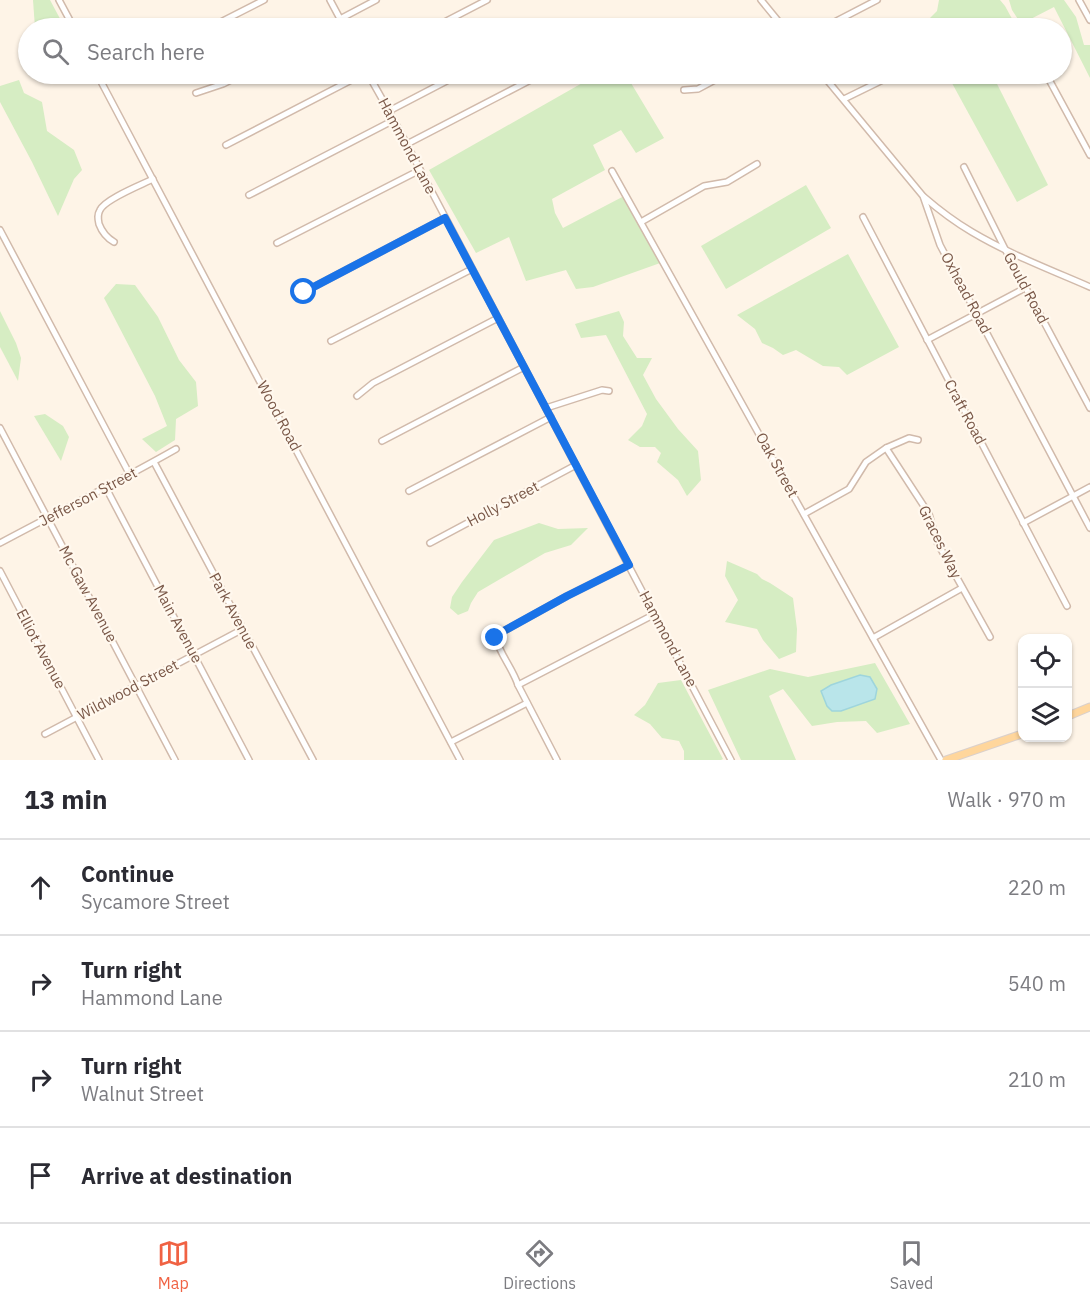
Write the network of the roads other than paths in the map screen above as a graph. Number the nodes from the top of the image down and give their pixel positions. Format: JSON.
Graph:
{"nodes":[{"id":1,"x":59,"y":0,"type":"edge"},
{"id":2,"x":264,"y":0,"type":"edge"},
{"id":3,"x":330,"y":0,"type":"edge"},
{"id":4,"x":376,"y":0,"type":"edge"},
{"id":5,"x":487,"y":0,"type":"edge"},
{"id":6,"x":761,"y":0,"type":"edge"},
{"id":7,"x":878,"y":0,"type":"edge"},
{"id":8,"x":1079,"y":0,"type":"edge"},
{"id":9,"x":69,"y":18,"type":"edge"},
{"id":10,"x":229,"y":18,"type":"edge"},
{"id":11,"x":339,"y":18,"type":"edge"},
{"id":12,"x":344,"y":18,"type":"edge"},
{"id":13,"x":452,"y":18,"type":"edge"},
{"id":14,"x":776,"y":18,"type":"edge"},
{"id":15,"x":843,"y":18,"type":"edge"},
{"id":16,"x":1090,"y":20,"type":"edge"},
{"id":17,"x":102,"y":84,"type":"edge"},
{"id":18,"x":223,"y":84,"type":"edge"},
{"id":19,"x":344,"y":84,"type":"edge"},
{"id":20,"x":374,"y":84,"type":"edge"},
{"id":21,"x":441,"y":84,"type":"edge"},
{"id":22,"x":523,"y":84,"type":"edge"},
{"id":23,"x":707,"y":84,"type":"edge"},
{"id":24,"x":831,"y":84,"type":"edge"},
{"id":25,"x":875,"y":84,"type":"edge"},
{"id":26,"x":1051,"y":84,"type":"edge"},
{"id":27,"x":684,"y":90,"type":"dead end"},
{"id":28,"x":196,"y":93,"type":"dead end"},
{"id":29,"x":844,"y":99,"type":"junction"},
{"id":30,"x":389,"y":111,"type":"junction"},
{"id":31,"x":394,"y":120,"type":"junction"},
{"id":32,"x":407,"y":144,"type":"junction"},
{"id":33,"x":226,"y":146,"type":"dead end"},
{"id":34,"x":1090,"y":155,"type":"edge"},
{"id":35,"x":757,"y":164,"type":"dead end"},
{"id":36,"x":964,"y":167,"type":"dead end"},
{"id":37,"x":420,"y":170,"type":"junction"},
{"id":38,"x":612,"y":171,"type":"dead end"},
{"id":39,"x":153,"y":179,"type":"junction"},
{"id":40,"x":249,"y":195,"type":"dead end"},
{"id":41,"x":923,"y":196,"type":"junction"},
{"id":42,"x":863,"y":217,"type":"dead end"},
{"id":43,"x":445,"y":218,"type":"junction"},
{"id":44,"x":641,"y":222,"type":"junction"},
{"id":45,"x":0,"y":230,"type":"edge"},
{"id":46,"x":114,"y":242,"type":"dead end"},
{"id":47,"x":277,"y":243,"type":"dead end"},
{"id":48,"x":1005,"y":249,"type":"junction"},
{"id":49,"x":472,"y":269,"type":"junction"},
{"id":50,"x":1090,"y":287,"type":"edge"},
{"id":51,"x":1025,"y":288,"type":"junction"},
{"id":52,"x":304,"y":292,"type":"dead end"},
{"id":53,"x":977,"y":314,"type":"junction"},
{"id":54,"x":498,"y":318,"type":"junction"},
{"id":55,"x":927,"y":340,"type":"junction"},
{"id":56,"x":331,"y":341,"type":"dead end"},
{"id":57,"x":524,"y":367,"type":"junction"},
{"id":58,"x":609,"y":391,"type":"dead end"},
{"id":59,"x":357,"y":396,"type":"dead end"},
{"id":60,"x":546,"y":408,"type":"junction"},
{"id":61,"x":1090,"y":408,"type":"edge"},
{"id":62,"x":551,"y":417,"type":"junction"},
{"id":63,"x":0,"y":428,"type":"edge"},
{"id":64,"x":918,"y":440,"type":"dead end"},
{"id":65,"x":382,"y":441,"type":"dead end"},
{"id":66,"x":886,"y":448,"type":"junction"},
{"id":67,"x":176,"y":449,"type":"dead end"},
{"id":68,"x":154,"y":462,"type":"junction"},
{"id":69,"x":576,"y":465,"type":"junction"},
{"id":70,"x":130,"y":475,"type":"junction"},
{"id":71,"x":1090,"y":487,"type":"edge"},
{"id":72,"x":106,"y":488,"type":"junction"},
{"id":73,"x":409,"y":491,"type":"dead end"},
{"id":74,"x":1072,"y":496,"type":"junction"},
{"id":75,"x":804,"y":514,"type":"junction"},
{"id":76,"x":48,"y":517,"type":"junction"},
{"id":77,"x":1023,"y":523,"type":"junction"},
{"id":78,"x":1090,"y":528,"type":"edge"},
{"id":79,"x":0,"y":543,"type":"edge"},
{"id":80,"x":430,"y":543,"type":"dead end"},
{"id":81,"x":629,"y":565,"type":"junction"},
{"id":82,"x":0,"y":571,"type":"edge"},
{"id":83,"x":962,"y":588,"type":"junction"},
{"id":84,"x":1067,"y":606,"type":"dead end"},
{"id":85,"x":655,"y":614,"type":"junction"},
{"id":86,"x":243,"y":629,"type":"junction"},
{"id":87,"x":873,"y":638,"type":"junction"},
{"id":88,"x":990,"y":638,"type":"dead end"},
{"id":89,"x":194,"y":655,"type":"junction"},
{"id":90,"x":136,"y":686,"type":"junction"},
{"id":91,"x":518,"y":686,"type":"junction"},
{"id":92,"x":527,"y":703,"type":"junction"},
{"id":93,"x":1090,"y":707,"type":"edge"},
{"id":94,"x":1072,"y":714,"type":"edge"},
{"id":95,"x":77,"y":717,"type":"junction"},
{"id":96,"x":45,"y":734,"type":"dead end"},
{"id":97,"x":1018,"y":736,"type":"edge"},
{"id":98,"x":451,"y":742,"type":"junction"},
{"id":99,"x":99,"y":760,"type":"edge"},
{"id":100,"x":175,"y":760,"type":"edge"},
{"id":101,"x":249,"y":760,"type":"edge"},
{"id":102,"x":313,"y":760,"type":"edge"},
{"id":103,"x":460,"y":760,"type":"edge"},
{"id":104,"x":557,"y":760,"type":"edge"},
{"id":105,"x":731,"y":760,"type":"edge"},
{"id":106,"x":941,"y":760,"type":"edge"},
{"id":107,"x":946,"y":760,"type":"edge"}],
"edges":[{"from":1,"to":9,"type":"street"},
{"from":2,"to":10,"type":"street"},
{"from":3,"to":11,"type":"street"},
{"from":4,"to":12,"type":"street"},
{"from":5,"to":13,"type":"street"},
{"from":6,"to":14,"type":"street"},
{"from":7,"to":15,"type":"street"},
{"from":8,"to":16,"type":"street"},
{"from":17,"to":39,"type":"street","name":"Wood Road"},
{"from":18,"to":28,"type":"street"},
{"from":19,"to":33,"type":"street"},
{"from":20,"to":30,"type":"street","name":"Hammond Lane"},
{"from":21,"to":30,"type":"street"},
{"from":22,"to":32,"type":"street"},
{"from":23,"to":27,"type":"street"},
{"from":24,"to":29,"type":"street","name":"Oxhead Road"},
{"from":25,"to":29,"type":"street"},
{"from":26,"to":34,"type":"street"},
{"from":29,"to":41,"type":"street","name":"Oxhead Road"},
{"from":30,"to":31,"type":"street","name":"Hammond Lane"},
{"from":31,"to":32,"type":"street","name":"Hammond Lane"},
{"from":31,"to":40,"type":"street"},
{"from":32,"to":37,"type":"street","name":"Hammond Lane"},
{"from":35,"to":44,"type":"street"},
{"from":36,"to":48,"type":"street","name":"Gould Road"},
{"from":37,"to":43,"type":"street","name":"Hammond Lane"},
{"from":37,"to":47,"type":"street"},
{"from":38,"to":44,"type":"street","name":"Oak Street"},
{"from":39,"to":46,"type":"street"},
{"from":39,"to":98,"type":"street","name":"Wood Road"},
{"from":41,"to":48,"type":"street"},
{"from":41,"to":53,"type":"street","name":"Oxhead Road"},
{"from":42,"to":55,"type":"street","name":"Craft Road"},
{"from":43,"to":49,"type":"street","name":"Hammond Lane"},
{"from":43,"to":52,"type":"street"},
{"from":44,"to":75,"type":"street","name":"Oak Street"},
{"from":45,"to":70,"type":"street"},
{"from":48,"to":50,"type":"street"},
{"from":48,"to":51,"type":"street","name":"Gould Road"},
{"from":49,"to":54,"type":"street","name":"Hammond Lane"},
{"from":49,"to":56,"type":"street"},
{"from":51,"to":53,"type":"street"},
{"from":51,"to":61,"type":"street","name":"Gould Road"},
{"from":53,"to":55,"type":"street"},
{"from":53,"to":74,"type":"street","name":"Oxhead Road"},
{"from":54,"to":57,"type":"street","name":"Hammond Lane"},
{"from":54,"to":59,"type":"street"},
{"from":55,"to":77,"type":"street","name":"Craft Road"},
{"from":57,"to":60,"type":"street","name":"Hammond Lane"},
{"from":57,"to":65,"type":"street"},
{"from":58,"to":60,"type":"street"},
{"from":60,"to":62,"type":"street","name":"Hammond Lane"},
{"from":62,"to":69,"type":"street","name":"Hammond Lane"},
{"from":62,"to":73,"type":"street"},
{"from":63,"to":76,"type":"street","name":"Mc Gaw Avenue"},
{"from":64,"to":66,"type":"street"},
{"from":66,"to":75,"type":"street"},
{"from":66,"to":83,"type":"street","name":"Graces Way"},
{"from":67,"to":68,"type":"street","name":"Jefferson Street"},
{"from":68,"to":70,"type":"street","name":"Jefferson Street"},
{"from":68,"to":86,"type":"street","name":"Park Avenue"},
{"from":69,"to":80,"type":"street","name":"Holly Street"},
{"from":69,"to":81,"type":"street","name":"Hammond Lane"},
{"from":70,"to":72,"type":"street","name":"Jefferson Street"},
{"from":71,"to":74,"type":"street"},
{"from":72,"to":76,"type":"street","name":"Jefferson Street"},
{"from":72,"to":89,"type":"street","name":"Main Avenue"},
{"from":74,"to":77,"type":"street"},
{"from":74,"to":78,"type":"street","name":"Oxhead Road"},
{"from":75,"to":87,"type":"street","name":"Oak Street"},
{"from":76,"to":79,"type":"street","name":"Jefferson Street"},
{"from":76,"to":90,"type":"street","name":"Mc Gaw Avenue"},
{"from":77,"to":84,"type":"street","name":"Craft Road"},
{"from":81,"to":85,"type":"street","name":"Hammond Lane"},
{"from":81,"to":91,"type":"street"},
{"from":82,"to":95,"type":"street","name":"Elliot Avenue"},
{"from":83,"to":87,"type":"street"},
{"from":83,"to":88,"type":"street","name":"Graces Way"},
{"from":85,"to":91,"type":"street"},
{"from":85,"to":105,"type":"street","name":"Hammond Lane"},
{"from":86,"to":89,"type":"street","name":"Wildwood Street"},
{"from":86,"to":102,"type":"street","name":"Park Avenue"},
{"from":87,"to":106,"type":"street","name":"Oak Street"},
{"from":89,"to":90,"type":"street","name":"Wildwood Street"},
{"from":89,"to":101,"type":"street","name":"Main Avenue"},
{"from":90,"to":95,"type":"street","name":"Wildwood Street"},
{"from":90,"to":100,"type":"street","name":"Mc Gaw Avenue"},
{"from":91,"to":92,"type":"street"},
{"from":92,"to":98,"type":"street"},
{"from":92,"to":104,"type":"street"},
{"from":93,"to":94,"type":"main road"},
{"from":95,"to":96,"type":"street","name":"Wildwood Street"},
{"from":95,"to":99,"type":"street","name":"Elliot Avenue"},
{"from":97,"to":107,"type":"main road"},
{"from":98,"to":103,"type":"street","name":"Wood Road"}]}
